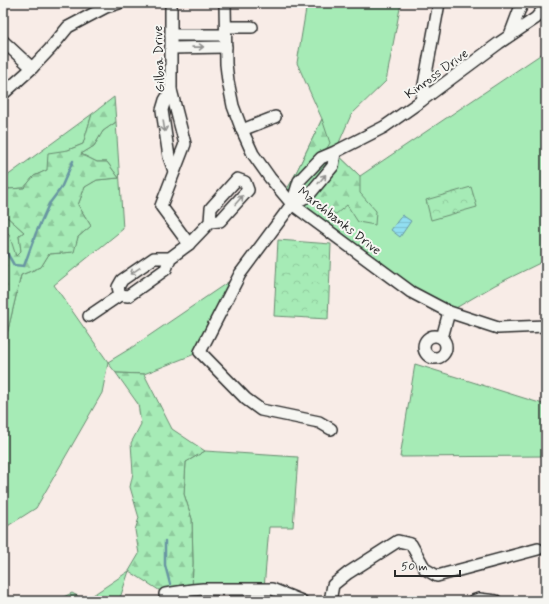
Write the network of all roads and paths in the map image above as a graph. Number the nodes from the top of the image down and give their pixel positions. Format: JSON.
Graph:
{"nodes":[{"id":1,"x":119,"y":3,"type":"edge"},
{"id":2,"x":171,"y":3,"type":"edge"},
{"id":3,"x":226,"y":3,"type":"edge"},
{"id":4,"x":439,"y":3,"type":"edge"},
{"id":5,"x":523,"y":3,"type":"edge"},
{"id":6,"x":546,"y":6,"type":"edge"},
{"id":7,"x":252,"y":27,"type":"dead end"},
{"id":8,"x":225,"y":31,"type":"junction"},
{"id":9,"x":171,"y":35,"type":"junction"},
{"id":10,"x":510,"y":35,"type":"junction"},
{"id":11,"x":3,"y":41,"type":"edge"},
{"id":12,"x":226,"y":47,"type":"junction"},
{"id":13,"x":171,"y":48,"type":"junction"},
{"id":14,"x":30,"y":70,"type":"junction"},
{"id":15,"x":171,"y":90,"type":"junction"},
{"id":16,"x":3,"y":94,"type":"edge"},
{"id":17,"x":421,"y":101,"type":"junction"},
{"id":18,"x":275,"y":117,"type":"dead end"},
{"id":19,"x":242,"y":130,"type":"junction"},
{"id":20,"x":335,"y":152,"type":"junction"},
{"id":21,"x":174,"y":171,"type":"junction"},
{"id":22,"x":292,"y":204,"type":"junction"},
{"id":23,"x":210,"y":222,"type":"dead end"},
{"id":24,"x":189,"y":244,"type":"junction"},
{"id":25,"x":170,"y":258,"type":"junction"},
{"id":26,"x":120,"y":295,"type":"junction"},
{"id":27,"x":449,"y":312,"type":"junction"},
{"id":28,"x":89,"y":316,"type":"dead end"},
{"id":29,"x":546,"y":326,"type":"edge"},
{"id":30,"x":442,"y":338,"type":"dead end"},
{"id":31,"x":331,"y":429,"type":"dead end"},
{"id":32,"x":538,"y":549,"type":"dead end"},
{"id":33,"x":165,"y":598,"type":"edge"},
{"id":34,"x":302,"y":601,"type":"edge"},
{"id":35,"x":330,"y":601,"type":"edge"},
{"id":36,"x":473,"y":601,"type":"edge"},
{"id":37,"x":496,"y":601,"type":"edge"}],
"edges":[{"from":1,"to":14,"type":"street"},
{"from":2,"to":9,"type":"street","name":"Gilboa Drive"},
{"from":3,"to":8,"type":"street","name":"Marchbanks Drive"},
{"from":4,"to":17,"type":"street"},
{"from":5,"to":10,"type":"street"},
{"from":6,"to":10,"type":"street","name":"Kinross Drive"},
{"from":7,"to":8,"type":"street"},
{"from":8,"to":9,"type":"street"},
{"from":8,"to":12,"type":"street","name":"Marchbanks Drive"},
{"from":9,"to":13,"type":"street","name":"Gilboa Drive"},
{"from":10,"to":17,"type":"street","name":"Kinross Drive"},
{"from":11,"to":14,"type":"street"},
{"from":13,"to":12,"type":"street","one_way":true},
{"from":12,"to":19,"type":"street","name":"Marchbanks Drive"},
{"from":13,"to":15,"type":"street","name":"Gilboa Drive"},
{"from":14,"to":16,"type":"street"},
{"from":15,"to":21,"type":"street","one_way":true},
{"from":15,"to":21,"type":"street","name":"Gilboa Drive"},
{"from":17,"to":20,"type":"street","name":"Kinross Drive"},
{"from":18,"to":19,"type":"street"},
{"from":19,"to":22,"type":"street","name":"Marchbanks Drive"},
{"from":20,"to":22,"type":"street","name":"Kinross Drive"},
{"from":22,"to":20,"type":"street","name":"Kinross Drive","one_way":true},
{"from":21,"to":24,"type":"street","name":"Gilboa Drive"},
{"from":22,"to":27,"type":"street","name":"Marchbanks Drive"},
{"from":22,"to":31,"type":"street","name":"Kinross Drive"},
{"from":23,"to":24,"type":"street"},
{"from":24,"to":25,"type":"street"},
{"from":25,"to":26,"type":"street"},
{"from":25,"to":26,"type":"street","one_way":true},
{"from":26,"to":28,"type":"street"},
{"from":27,"to":29,"type":"street","name":"Marchbanks Drive"},
{"from":27,"to":30,"type":"street"},
{"from":32,"to":35,"type":"street"},
{"from":33,"to":34,"type":"street"},
{"from":36,"to":37,"type":"street"}]}
